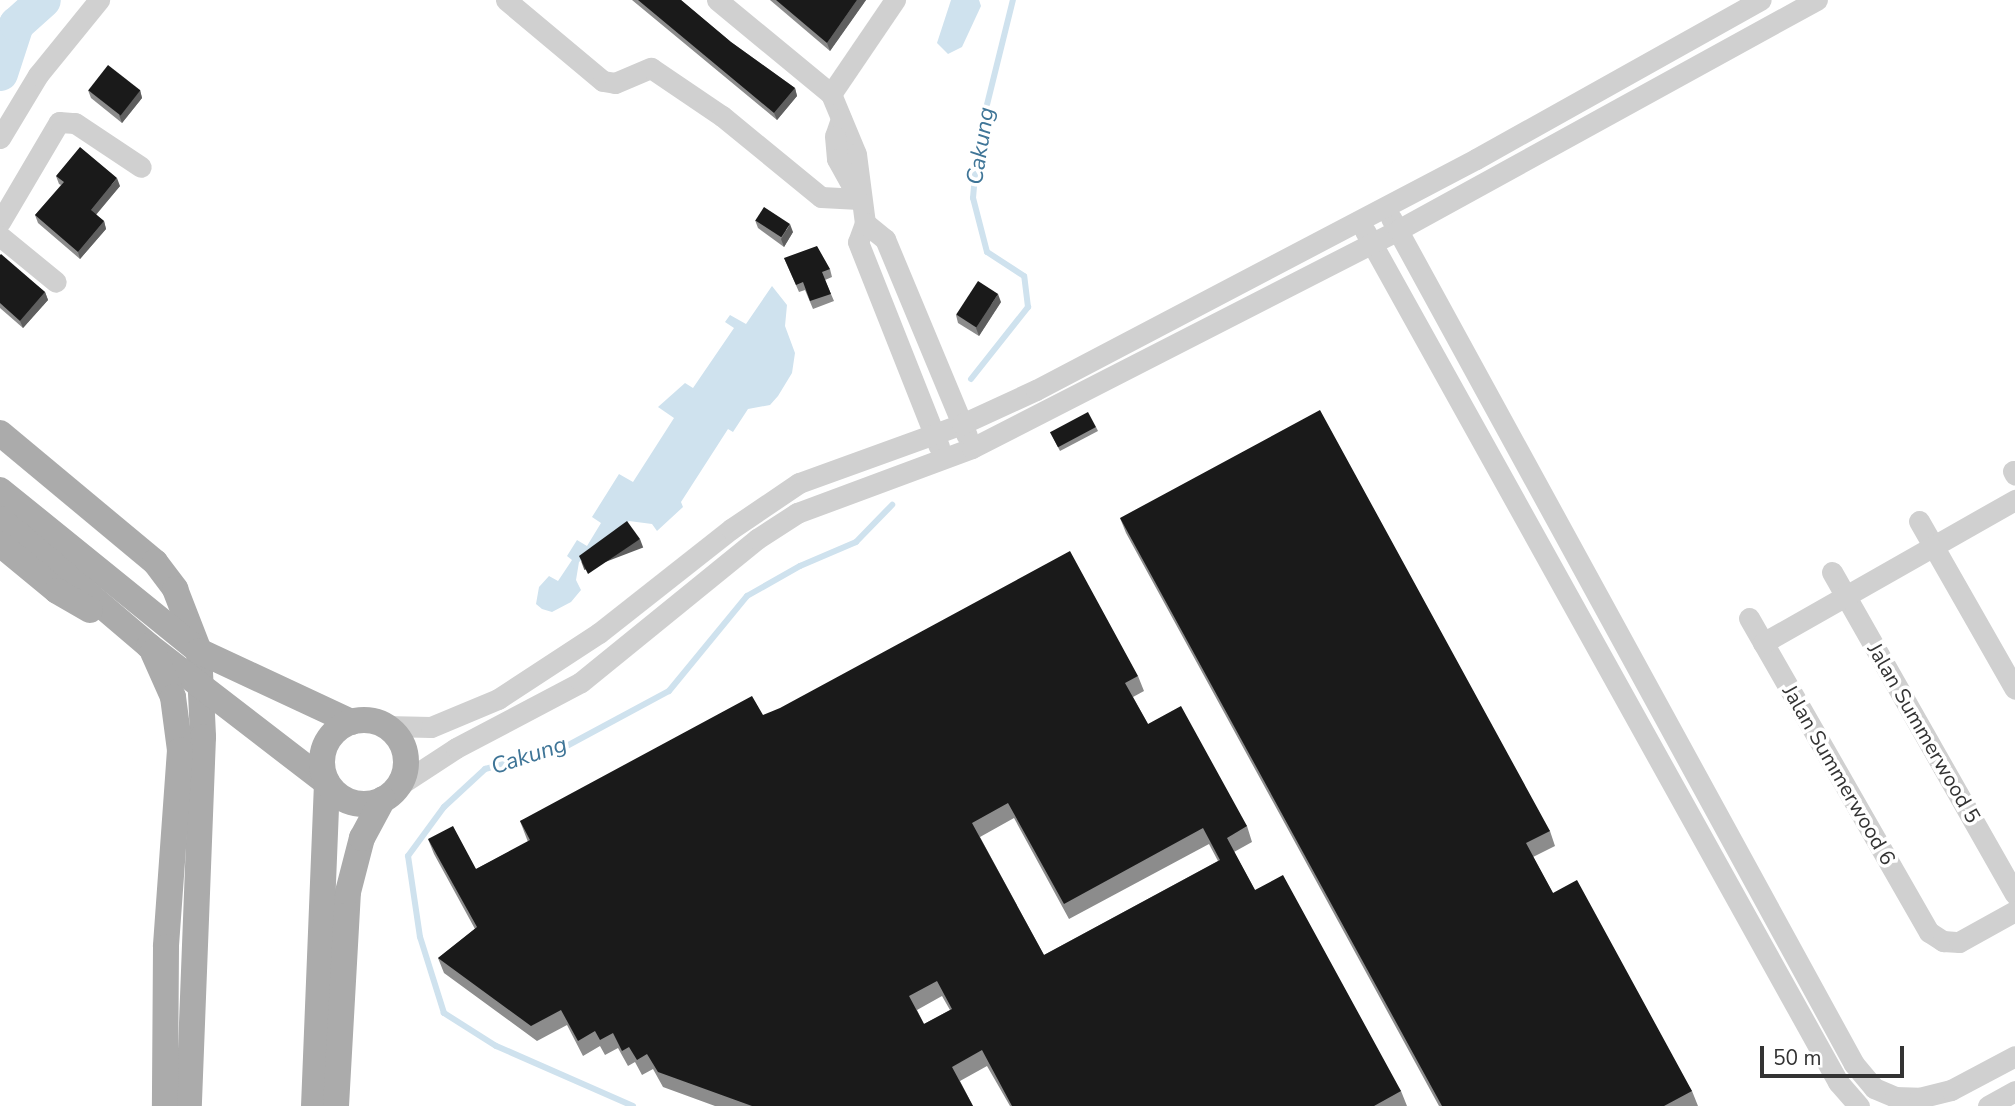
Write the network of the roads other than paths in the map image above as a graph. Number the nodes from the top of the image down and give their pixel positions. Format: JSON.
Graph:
{"nodes":[{"id":1,"x":99,"y":0,"type":"edge"},
{"id":2,"x":506,"y":0,"type":"edge"},
{"id":3,"x":717,"y":0,"type":"edge"},
{"id":4,"x":895,"y":0,"type":"edge"},
{"id":5,"x":1761,"y":0,"type":"edge"},
{"id":6,"x":1817,"y":0,"type":"edge"},
{"id":7,"x":831,"y":94,"type":"junction"},
{"id":8,"x":0,"y":138,"type":"edge"},
{"id":9,"x":141,"y":167,"type":"dead end"},
{"id":10,"x":8,"y":193,"type":"edge"},
{"id":11,"x":859,"y":199,"type":"junction"},
{"id":12,"x":1384,"y":208,"type":"junction"},
{"id":13,"x":1359,"y":220,"type":"junction"},
{"id":14,"x":0,"y":222,"type":"edge"},
{"id":15,"x":864,"y":223,"type":"junction"},
{"id":16,"x":1398,"y":230,"type":"junction"},
{"id":17,"x":0,"y":236,"type":"edge"},
{"id":18,"x":1373,"y":243,"type":"junction"},
{"id":19,"x":56,"y":282,"type":"dead end"},
{"id":20,"x":962,"y":424,"type":"junction"},
{"id":21,"x":0,"y":433,"type":"edge"},
{"id":22,"x":935,"y":433,"type":"junction"},
{"id":23,"x":972,"y":448,"type":"junction"},
{"id":24,"x":944,"y":458,"type":"junction"},
{"id":25,"x":0,"y":490,"type":"edge"},
{"id":26,"x":2015,"y":500,"type":"edge"},
{"id":27,"x":0,"y":519,"type":"edge"},
{"id":28,"x":1919,"y":521,"type":"dead end"},
{"id":29,"x":0,"y":544,"type":"edge"},
{"id":30,"x":1934,"y":546,"type":"junction"},
{"id":31,"x":76,"y":568,"type":"junction"},
{"id":32,"x":1832,"y":572,"type":"dead end"},
{"id":33,"x":1846,"y":596,"type":"junction"},
{"id":34,"x":1749,"y":618,"type":"dead end"},
{"id":35,"x":121,"y":622,"type":"junction"},
{"id":36,"x":1763,"y":643,"type":"junction"},
{"id":37,"x":149,"y":646,"type":"junction"},
{"id":38,"x":1626,"y":650,"type":"junction"},
{"id":39,"x":199,"y":651,"type":"junction"},
{"id":40,"x":1606,"y":664,"type":"junction"},
{"id":41,"x":203,"y":687,"type":"junction"},
{"id":42,"x":2015,"y":689,"type":"edge"},
{"id":43,"x":351,"y":722,"type":"junction"},
{"id":44,"x":385,"y":726,"type":"junction"},
{"id":45,"x":327,"y":783,"type":"junction"},
{"id":46,"x":391,"y":793,"type":"junction"},
{"id":47,"x":2015,"y":894,"type":"edge"},
{"id":48,"x":2015,"y":911,"type":"edge"},
{"id":49,"x":166,"y":953,"type":"junction"},
{"id":50,"x":196,"y":955,"type":"junction"},
{"id":51,"x":2015,"y":1055,"type":"edge"},
{"id":52,"x":2015,"y":1091,"type":"edge"},
{"id":53,"x":165,"y":1106,"type":"edge"},
{"id":54,"x":189,"y":1106,"type":"edge"},
{"id":55,"x":314,"y":1106,"type":"edge"},
{"id":56,"x":336,"y":1106,"type":"edge"},
{"id":57,"x":1859,"y":1106,"type":"edge"},
{"id":58,"x":1988,"y":1106,"type":"edge"}],
"edges":[{"from":1,"to":8,"type":"street"},
{"from":2,"to":11,"type":"street"},
{"from":3,"to":7,"type":"street"},
{"from":4,"to":7,"type":"street"},
{"from":5,"to":12,"type":"street"},
{"from":6,"to":16,"type":"street"},
{"from":7,"to":11,"type":"street"},
{"from":9,"to":10,"type":"street"},
{"from":10,"to":14,"type":"street"},
{"from":11,"to":15,"type":"street"},
{"from":12,"to":13,"type":"street"},
{"from":12,"to":16,"type":"street"},
{"from":13,"to":18,"type":"street"},
{"from":13,"to":20,"type":"street"},
{"from":15,"to":20,"type":"street"},
{"from":15,"to":22,"type":"street"},
{"from":16,"to":18,"type":"street"},
{"from":16,"to":38,"type":"street"},
{"from":17,"to":19,"type":"street"},
{"from":18,"to":23,"type":"street"},
{"from":18,"to":40,"type":"street"},
{"from":20,"to":22,"type":"street"},
{"from":20,"to":23,"type":"street"},
{"from":21,"to":39,"type":"main road"},
{"from":22,"to":24,"type":"street"},
{"from":22,"to":44,"type":"street"},
{"from":23,"to":24,"type":"street"},
{"from":24,"to":46,"type":"street"},
{"from":25,"to":31,"type":"main road"},
{"from":26,"to":30,"type":"street"},
{"from":27,"to":31,"type":"main road"},
{"from":28,"to":30,"type":"street"},
{"from":29,"to":35,"type":"main road"},
{"from":30,"to":33,"type":"street"},
{"from":30,"to":42,"type":"street"},
{"from":31,"to":35,"type":"main road"},
{"from":31,"to":39,"type":"main road"},
{"from":32,"to":33,"type":"street","name":"Jalan Summerwood 5"},
{"from":33,"to":36,"type":"street"},
{"from":33,"to":47,"type":"street","name":"Jalan Summerwood 5"},
{"from":34,"to":36,"type":"street","name":"Jalan Summerwood 6"},
{"from":35,"to":37,"type":"main road"},
{"from":36,"to":48,"type":"street","name":"Jalan Summerwood 6"},
{"from":37,"to":41,"type":"main road"},
{"from":37,"to":49,"type":"main road"},
{"from":38,"to":40,"type":"street"},
{"from":38,"to":51,"type":"street"},
{"from":39,"to":41,"type":"main road"},
{"from":39,"to":43,"type":"main road"},
{"from":40,"to":57,"type":"street"},
{"from":41,"to":45,"type":"main road"},
{"from":41,"to":50,"type":"main road"},
{"from":43,"to":44,"type":"main road"},
{"from":43,"to":45,"type":"main road"},
{"from":44,"to":46,"type":"main road"},
{"from":45,"to":46,"type":"main road"},
{"from":45,"to":55,"type":"main road"},
{"from":46,"to":56,"type":"main road"},
{"from":49,"to":50,"type":"main road"},
{"from":49,"to":53,"type":"main road"},
{"from":50,"to":54,"type":"main road"},
{"from":52,"to":58,"type":"street"}]}
